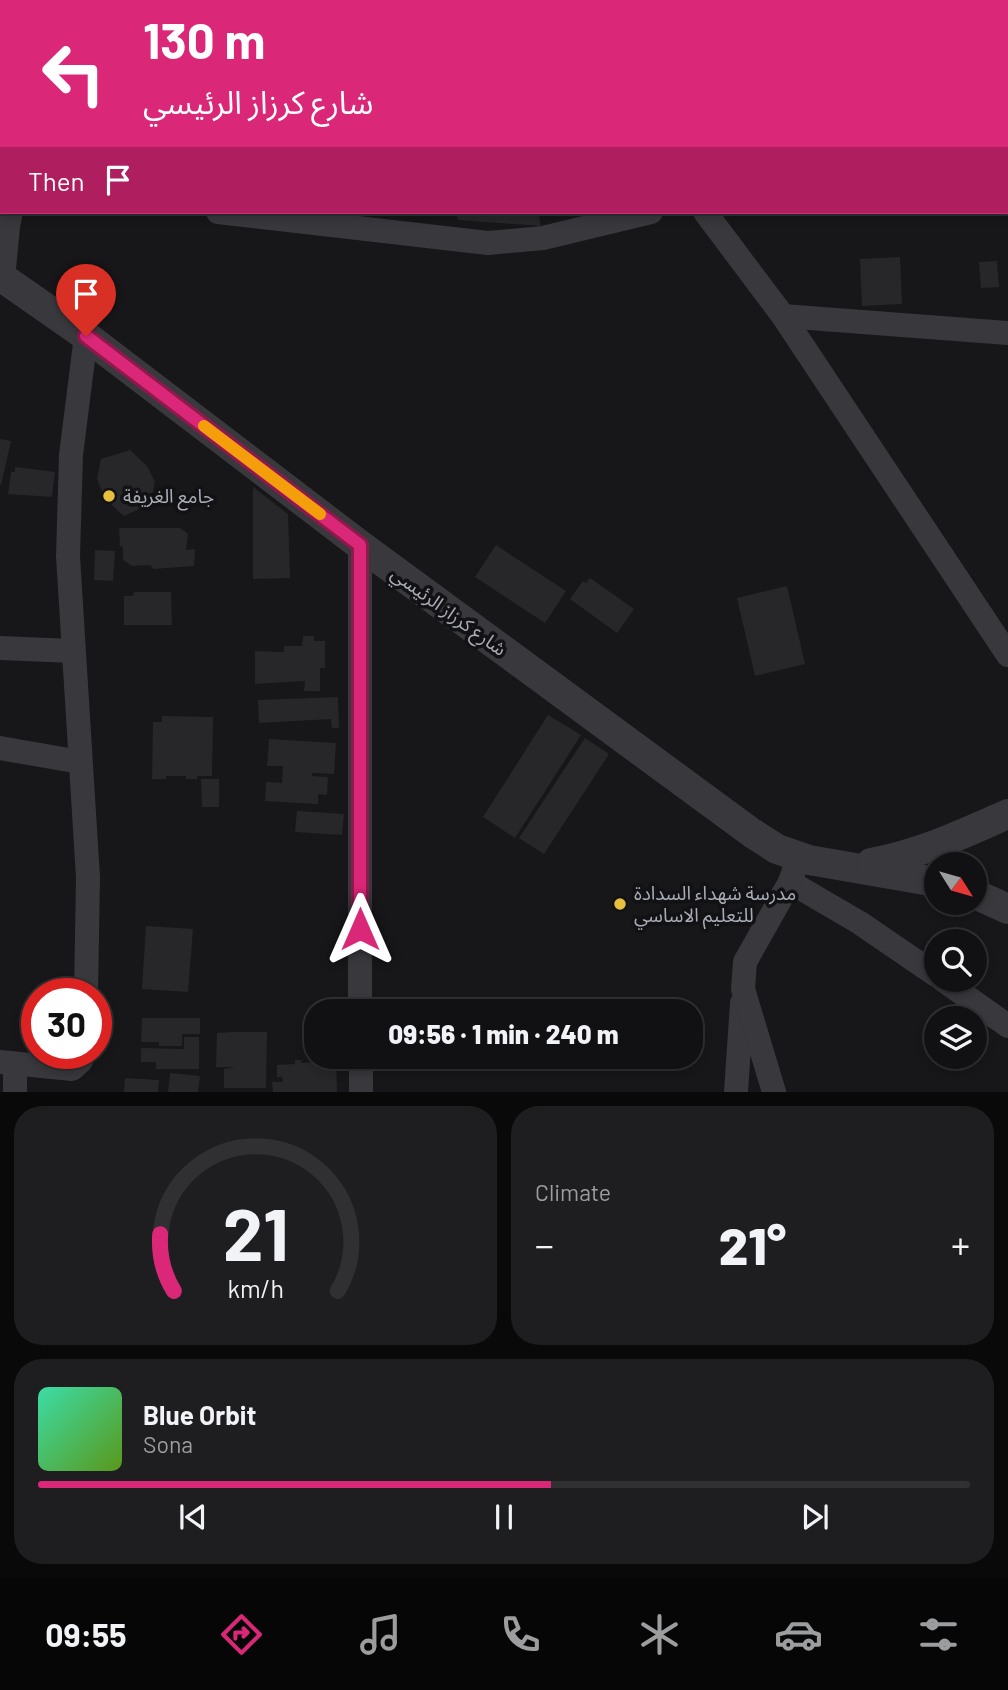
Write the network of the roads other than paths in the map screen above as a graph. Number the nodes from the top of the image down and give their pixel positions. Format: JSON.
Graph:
{"nodes":[{"id":1,"x":11,"y":214,"type":"edge"},
{"id":2,"x":235,"y":214,"type":"edge"},
{"id":3,"x":642,"y":214,"type":"edge"},
{"id":4,"x":706,"y":214,"type":"edge"},
{"id":5,"x":2,"y":277,"type":"edge"},
{"id":6,"x":783,"y":316,"type":"junction"},
{"id":7,"x":1008,"y":333,"type":"edge"},
{"id":8,"x":86,"y":336,"type":"junction"},
{"id":9,"x":360,"y":545,"type":"junction"},
{"id":10,"x":0,"y":648,"type":"edge"},
{"id":11,"x":73,"y":652,"type":"junction"},
{"id":12,"x":1008,"y":654,"type":"edge"},
{"id":13,"x":0,"y":748,"type":"edge"},
{"id":14,"x":80,"y":762,"type":"junction"},
{"id":15,"x":1008,"y":814,"type":"edge"},
{"id":16,"x":846,"y":866,"type":"junction"},
{"id":17,"x":795,"y":869,"type":"junction"},
{"id":18,"x":924,"y":879,"type":"edge"},
{"id":19,"x":987,"y":899,"type":"edge"},
{"id":20,"x":1008,"y":909,"type":"edge"},
{"id":21,"x":924,"y":967,"type":"edge"},
{"id":22,"x":86,"y":978,"type":"edge"},
{"id":23,"x":743,"y":989,"type":"junction"},
{"id":24,"x":960,"y":992,"type":"edge"},
{"id":25,"x":360,"y":999,"type":"edge"},
{"id":26,"x":1008,"y":1026,"type":"edge"},
{"id":27,"x":7,"y":1063,"type":"edge"},
{"id":28,"x":361,"y":1069,"type":"edge"},
{"id":29,"x":15,"y":1091,"type":"edge"},
{"id":30,"x":361,"y":1091,"type":"edge"},
{"id":31,"x":736,"y":1091,"type":"edge"},
{"id":32,"x":774,"y":1091,"type":"edge"}],
"edges":[{"from":1,"to":5,"type":"street"},
{"from":2,"to":3,"type":"street"},
{"from":4,"to":6,"type":"street"},
{"from":5,"to":8,"type":"street","name":"شارع كرزاز الرئيسي"},
{"from":6,"to":7,"type":"street"},
{"from":6,"to":12,"type":"street"},
{"from":8,"to":9,"type":"street","name":"شارع كرزاز الرئيسي"},
{"from":8,"to":11,"type":"street"},
{"from":9,"to":17,"type":"street","name":"شارع كرزاز الرئيسي"},
{"from":9,"to":25,"type":"street"},
{"from":10,"to":11,"type":"street"},
{"from":11,"to":14,"type":"street"},
{"from":13,"to":14,"type":"street"},
{"from":14,"to":22,"type":"street"},
{"from":15,"to":16,"type":"street","name":"شارع كرزاز الرئيسي"},
{"from":16,"to":17,"type":"street","name":"شارع كرزاز الرئيسي"},
{"from":16,"to":18,"type":"street","name":"شارع كرزاز الرئيسي"},
{"from":17,"to":21,"type":"street"},
{"from":17,"to":23,"type":"street"},
{"from":19,"to":20,"type":"street"},
{"from":23,"to":31,"type":"street"},
{"from":23,"to":32,"type":"street"},
{"from":24,"to":26,"type":"street"},
{"from":27,"to":29,"type":"street"},
{"from":28,"to":30,"type":"street"}]}
